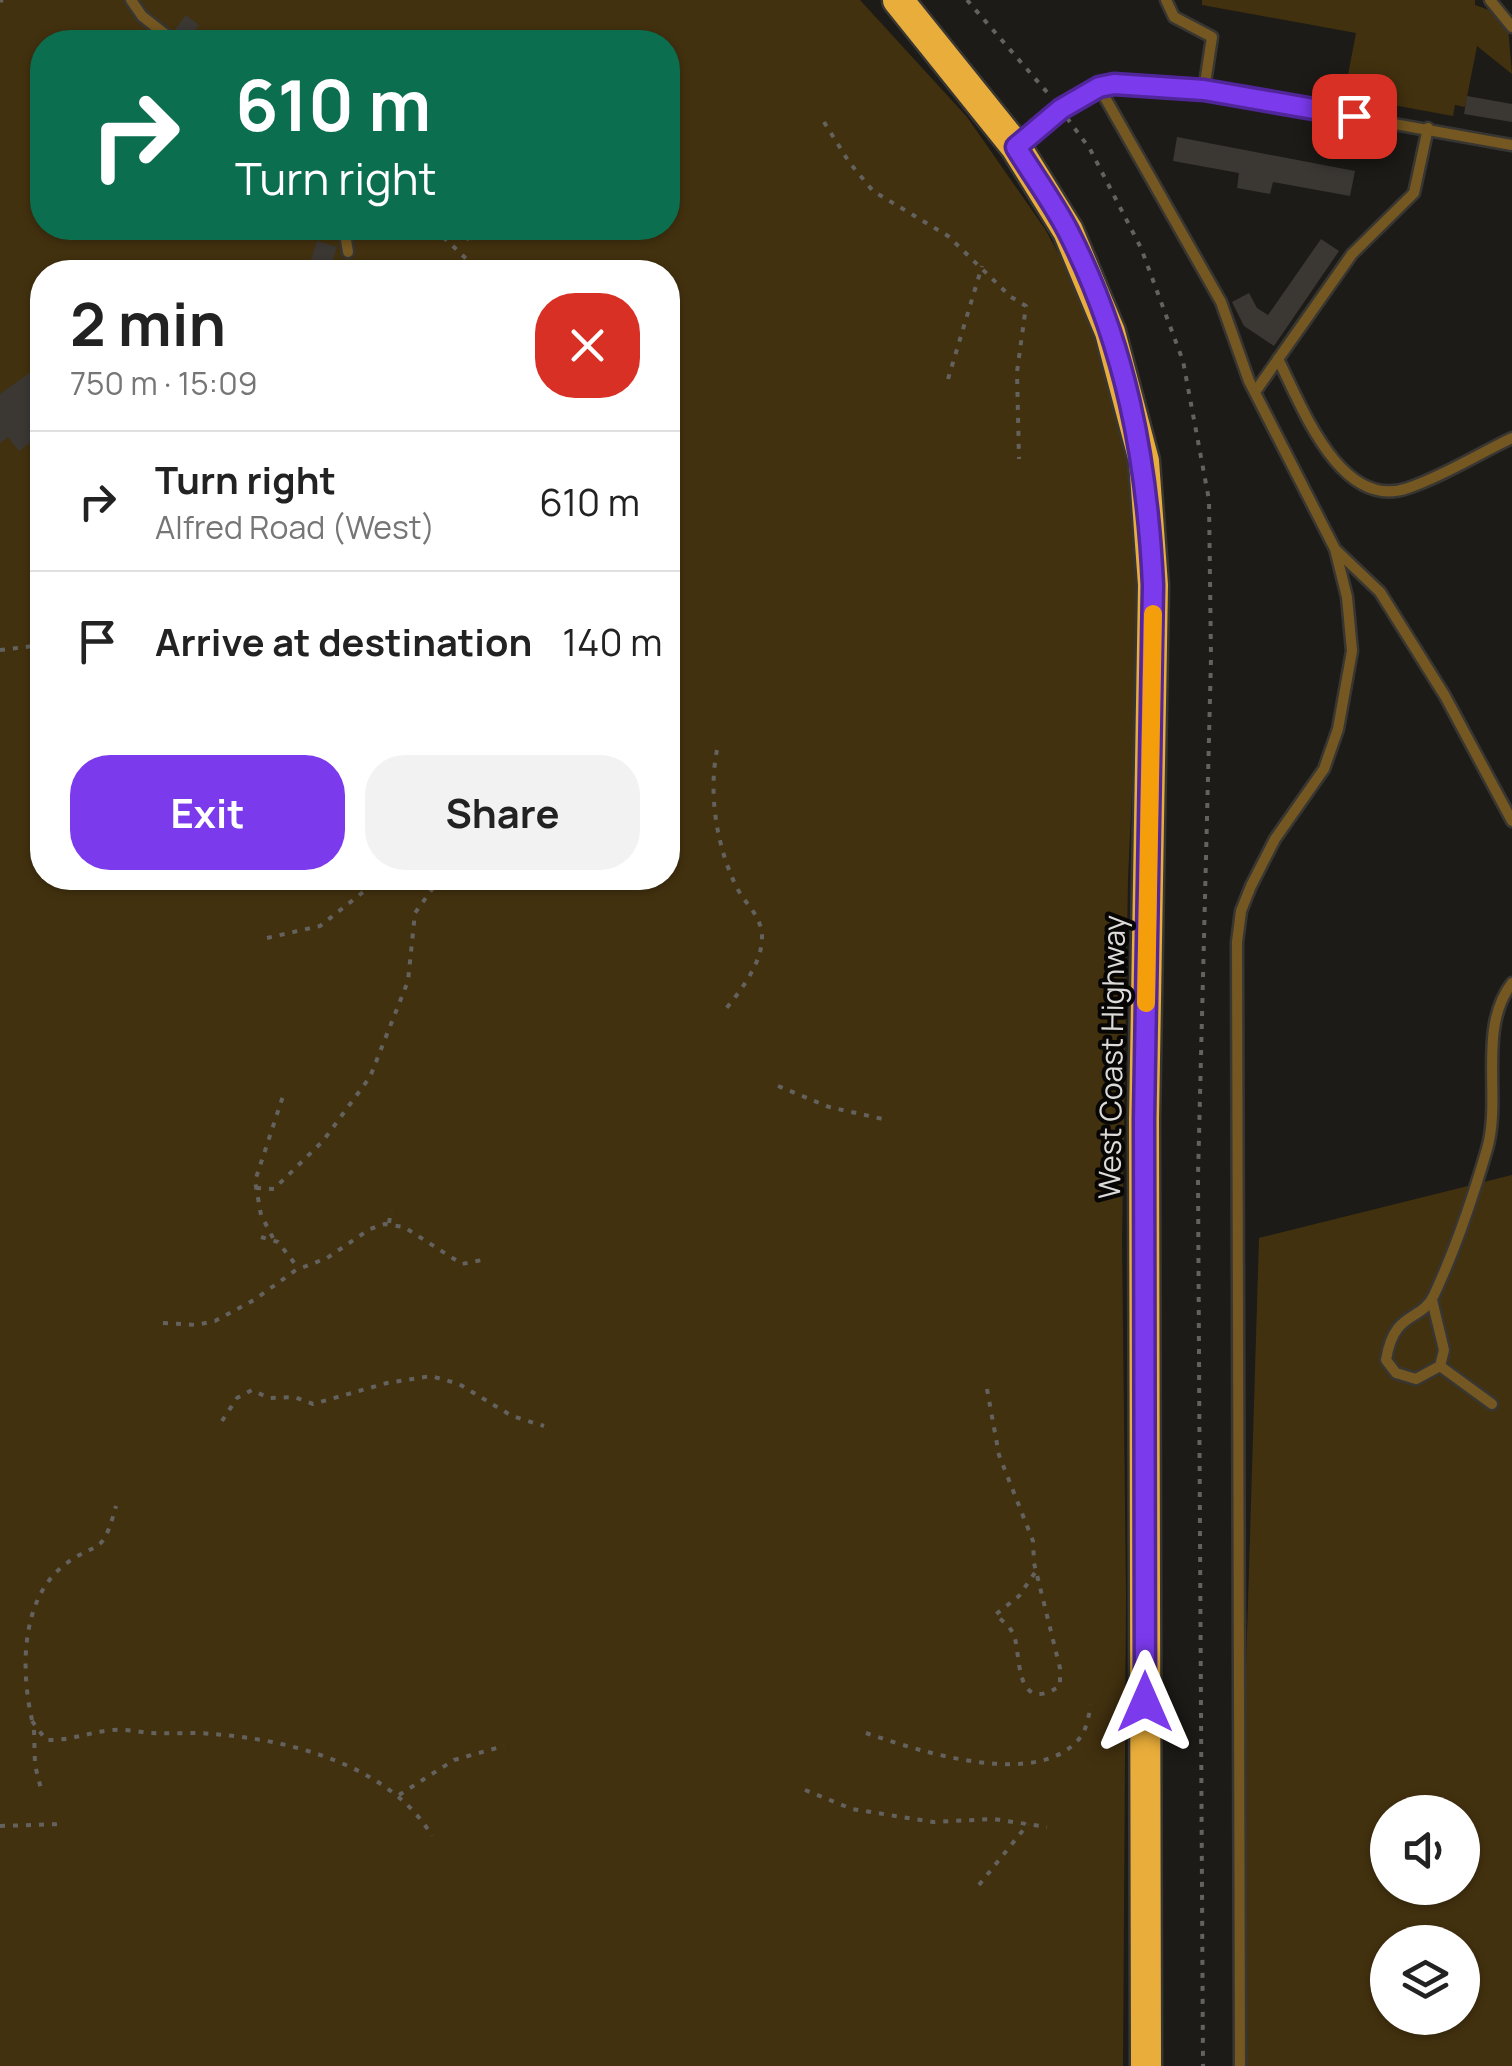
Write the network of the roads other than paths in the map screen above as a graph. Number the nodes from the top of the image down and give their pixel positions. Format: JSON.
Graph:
{"nodes":[{"id":1,"x":131,"y":0,"type":"edge"},
{"id":2,"x":878,"y":0,"type":"edge"},
{"id":3,"x":898,"y":0,"type":"edge"},
{"id":4,"x":1166,"y":0,"type":"edge"},
{"id":5,"x":1490,"y":0,"type":"edge"},
{"id":6,"x":1512,"y":27,"type":"edge"},
{"id":7,"x":160,"y":30,"type":"edge"},
{"id":8,"x":1099,"y":87,"type":"junction"},
{"id":9,"x":1204,"y":90,"type":"junction"},
{"id":10,"x":970,"y":94,"type":"junction"},
{"id":11,"x":1428,"y":128,"type":"junction"},
{"id":12,"x":1512,"y":145,"type":"edge"},
{"id":13,"x":1016,"y":147,"type":"junction"},
{"id":14,"x":346,"y":240,"type":"edge"},
{"id":15,"x":348,"y":252,"type":"dead end"},
{"id":16,"x":1278,"y":359,"type":"junction"},
{"id":17,"x":1255,"y":392,"type":"junction"},
{"id":18,"x":1512,"y":438,"type":"edge"},
{"id":19,"x":1335,"y":549,"type":"junction"},
{"id":20,"x":1512,"y":821,"type":"edge"},
{"id":21,"x":1512,"y":984,"type":"edge"},
{"id":22,"x":1432,"y":1300,"type":"junction"},
{"id":23,"x":1440,"y":1366,"type":"junction"},
{"id":24,"x":1492,"y":1404,"type":"dead end"},
{"id":25,"x":1146,"y":2066,"type":"edge"},
{"id":26,"x":1240,"y":2066,"type":"edge"}],
"edges":[{"from":1,"to":7,"type":"lane"},
{"from":2,"to":10,"type":"highway","name":"West Coast Highway"},
{"from":3,"to":10,"type":"highway","name":"West Coast Highway"},
{"from":4,"to":9,"type":"lane"},
{"from":5,"to":6,"type":"lane"},
{"from":8,"to":9,"type":"lane"},
{"from":8,"to":13,"type":"lane"},
{"from":8,"to":17,"type":"lane"},
{"from":9,"to":11,"type":"lane"},
{"from":10,"to":13,"type":"highway","name":"West Coast Highway"},
{"from":11,"to":12,"type":"lane"},
{"from":11,"to":16,"type":"lane"},
{"from":13,"to":25,"type":"highway","name":"West Coast Highway"},
{"from":14,"to":15,"type":"lane"},
{"from":16,"to":17,"type":"lane"},
{"from":16,"to":18,"type":"lane"},
{"from":17,"to":19,"type":"lane"},
{"from":19,"to":20,"type":"lane"},
{"from":19,"to":26,"type":"lane"},
{"from":21,"to":22,"type":"lane"},
{"from":22,"to":23,"type":"lane"},
{"from":22,"to":23,"type":"lane"},
{"from":23,"to":24,"type":"lane"}]}
